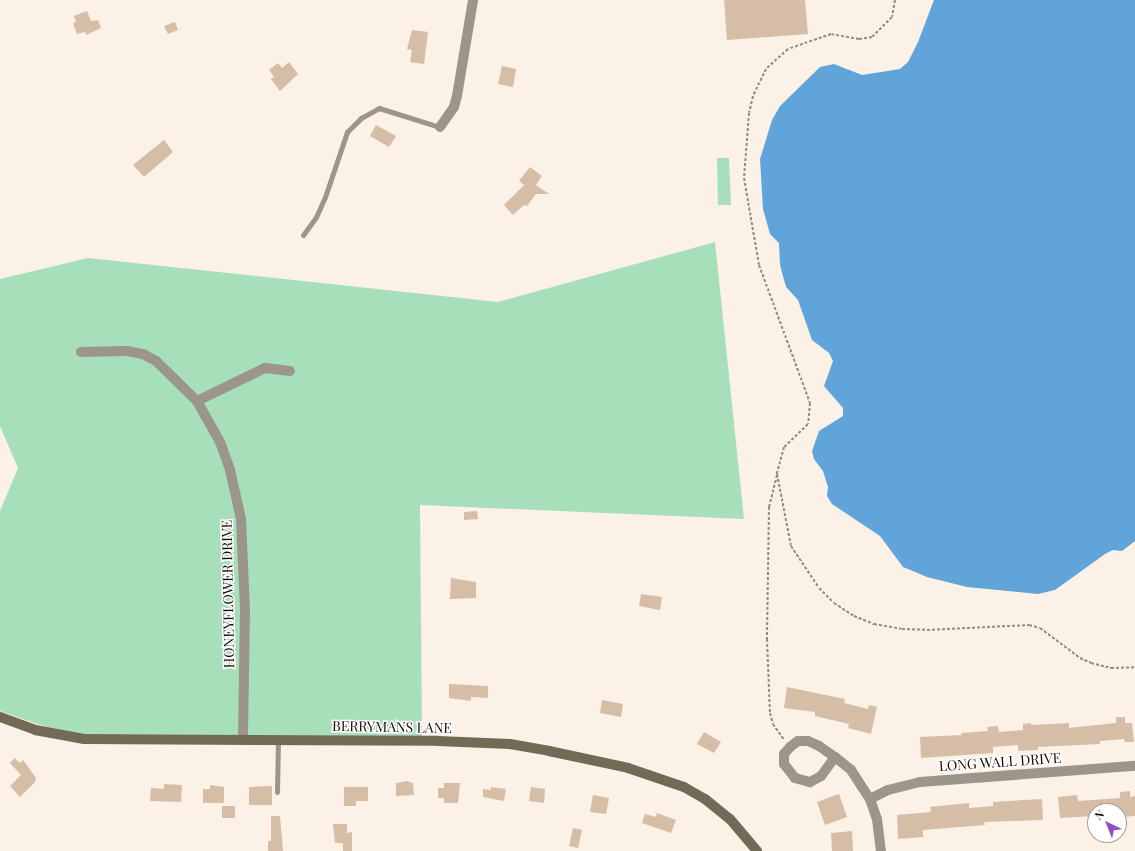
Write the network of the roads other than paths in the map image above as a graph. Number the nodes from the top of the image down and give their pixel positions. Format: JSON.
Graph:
{"nodes":[{"id":1,"x":473,"y":0,"type":"edge"},
{"id":2,"x":440,"y":127,"type":"joint"},
{"id":3,"x":303,"y":235,"type":"dead end"},
{"id":4,"x":82,"y":352,"type":"dead end"},
{"id":5,"x":290,"y":371,"type":"dead end"},
{"id":6,"x":197,"y":400,"type":"junction"},
{"id":7,"x":1,"y":720,"type":"edge"},
{"id":8,"x":244,"y":738,"type":"junction"},
{"id":9,"x":278,"y":739,"type":"junction"},
{"id":10,"x":835,"y":757,"type":"junction"},
{"id":11,"x":1135,"y":766,"type":"edge"},
{"id":12,"x":276,"y":792,"type":"dead end"},
{"id":13,"x":870,"y":799,"type":"junction"},
{"id":14,"x":757,"y":851,"type":"edge"},
{"id":15,"x":881,"y":851,"type":"edge"}],
"edges":[{"from":1,"to":2,"type":"street"},
{"from":2,"to":3,"type":"lane"},
{"from":4,"to":6,"type":"street","name":"HONEYFLOWER DRIVE"},
{"from":5,"to":6,"type":"street"},
{"from":6,"to":8,"type":"street","name":"HONEYFLOWER DRIVE"},
{"from":7,"to":8,"type":"street","name":"BERRYMANS LANE"},
{"from":8,"to":9,"type":"street","name":"BERRYMANS LANE"},
{"from":9,"to":12,"type":"lane"},
{"from":9,"to":14,"type":"street","name":"BERRYMANS LANE"},
{"from":10,"to":10,"type":"street"},
{"from":10,"to":13,"type":"street"},
{"from":11,"to":13,"type":"street","name":"LONG WALL DRIVE"},
{"from":13,"to":15,"type":"street"}]}
